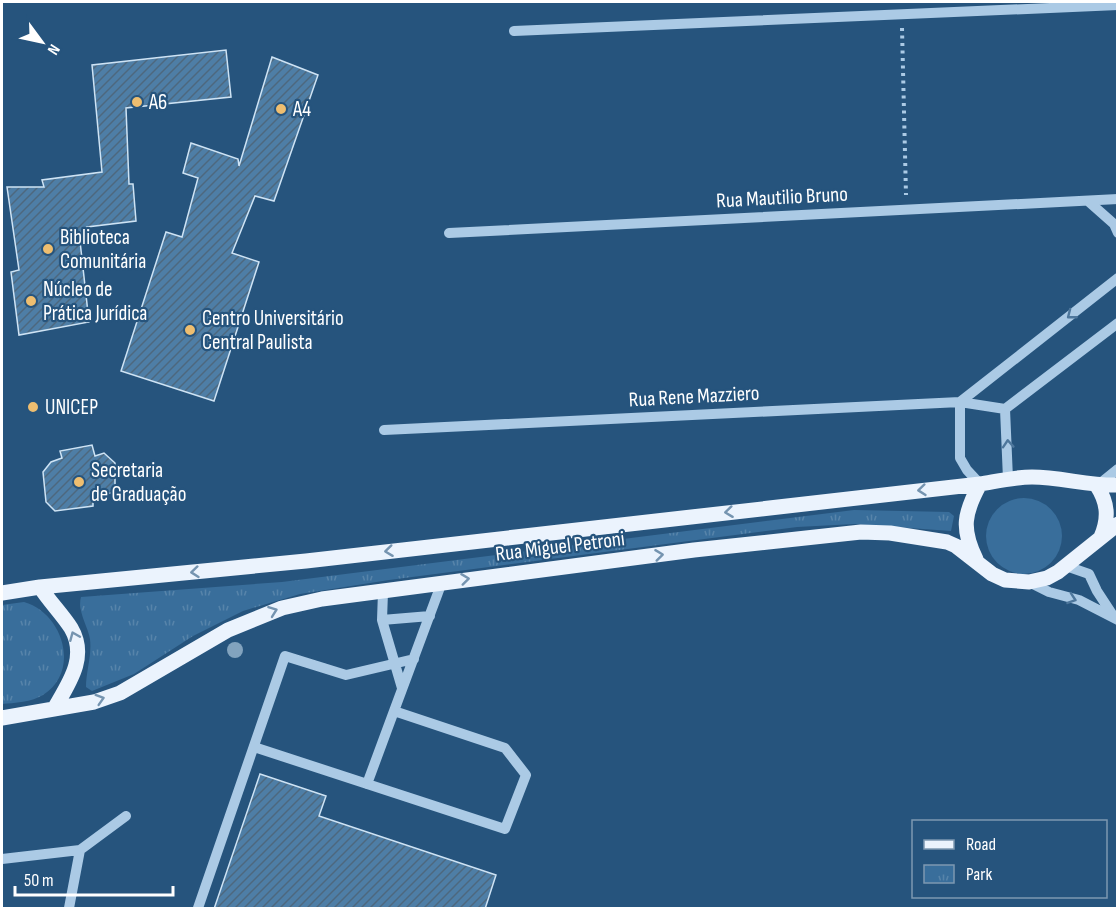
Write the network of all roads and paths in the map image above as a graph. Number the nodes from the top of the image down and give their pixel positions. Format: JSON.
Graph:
{"nodes":[{"id":1,"x":1118,"y":5,"type":"edge"},
{"id":2,"x":902,"y":13,"type":"junction"},
{"id":3,"x":514,"y":31,"type":"dead end"},
{"id":4,"x":1118,"y":200,"type":"edge"},
{"id":5,"x":1088,"y":201,"type":"junction"},
{"id":6,"x":906,"y":210,"type":"junction"},
{"id":7,"x":449,"y":232,"type":"dead end"},
{"id":8,"x":1118,"y":233,"type":"edge"},
{"id":9,"x":1118,"y":278,"type":"edge"},
{"id":10,"x":1118,"y":323,"type":"edge"},
{"id":11,"x":960,"y":402,"type":"junction"},
{"id":12,"x":1005,"y":409,"type":"junction"},
{"id":13,"x":384,"y":430,"type":"dead end"},
{"id":14,"x":1118,"y":470,"type":"edge"},
{"id":15,"x":1008,"y":479,"type":"junction"},
{"id":16,"x":980,"y":484,"type":"junction"},
{"id":17,"x":1118,"y":485,"type":"edge"},
{"id":18,"x":1097,"y":486,"type":"junction"},
{"id":19,"x":1118,"y":524,"type":"edge"},
{"id":20,"x":1101,"y":537,"type":"junction"},
{"id":21,"x":978,"y":562,"type":"junction"},
{"id":22,"x":1066,"y":566,"type":"junction"},
{"id":23,"x":442,"y":582,"type":"junction"},
{"id":24,"x":1029,"y":582,"type":"junction"},
{"id":25,"x":40,"y":587,"type":"junction"},
{"id":26,"x":383,"y":592,"type":"junction"},
{"id":27,"x":2,"y":593,"type":"edge"},
{"id":28,"x":430,"y":616,"type":"junction"},
{"id":29,"x":1116,"y":619,"type":"edge"},
{"id":30,"x":382,"y":620,"type":"junction"},
{"id":31,"x":414,"y":658,"type":"junction"},
{"id":32,"x":394,"y":663,"type":"junction"},
{"id":33,"x":402,"y":688,"type":"junction"},
{"id":34,"x":54,"y":709,"type":"junction"},
{"id":35,"x":394,"y":711,"type":"junction"},
{"id":36,"x":2,"y":718,"type":"edge"},
{"id":37,"x":254,"y":747,"type":"junction"},
{"id":38,"x":367,"y":784,"type":"junction"},
{"id":39,"x":126,"y":816,"type":"dead end"},
{"id":40,"x":80,"y":850,"type":"junction"},
{"id":41,"x":2,"y":859,"type":"edge"},
{"id":42,"x":69,"y":909,"type":"edge"},
{"id":43,"x":198,"y":909,"type":"edge"}],
"edges":[{"from":1,"to":2,"type":"street"},
{"from":2,"to":3,"type":"street"},
{"from":2,"to":6,"type":"path"},
{"from":4,"to":5,"type":"street","name":"Rua Mautilio Bruno"},
{"from":5,"to":6,"type":"street","name":"Rua Mautilio Bruno"},
{"from":5,"to":8,"type":"street"},
{"from":6,"to":7,"type":"street","name":"Rua Mautilio Bruno"},
{"from":9,"to":11,"type":"street","one_way":true},
{"from":10,"to":12,"type":"street"},
{"from":11,"to":12,"type":"street","name":"Rua Rene Mazziero"},
{"from":11,"to":13,"type":"street","name":"Rua Rene Mazziero"},
{"from":11,"to":16,"type":"street"},
{"from":15,"to":12,"type":"street","one_way":true},
{"from":14,"to":18,"type":"street"},
{"from":15,"to":16,"type":"main road","name":"Rua Miguel Petroni"},
{"from":15,"to":18,"type":"main road","name":"Rua Miguel Petroni"},
{"from":16,"to":21,"type":"main road"},
{"from":16,"to":25,"type":"main road","name":"Rua Miguel Petroni","one_way":true},
{"from":17,"to":18,"type":"main road","name":"Rua Miguel Petroni"},
{"from":18,"to":20,"type":"main road"},
{"from":19,"to":20,"type":"main road","name":"Rua Miguel Petroni"},
{"from":20,"to":22,"type":"main road","name":"Rua Miguel Petroni"},
{"from":23,"to":21,"type":"main road","name":"Rua Miguel Petroni","one_way":true},
{"from":21,"to":24,"type":"main road","name":"Rua Miguel Petroni"},
{"from":22,"to":24,"type":"main road","name":"Rua Miguel Petroni"},
{"from":22,"to":29,"type":"street"},
{"from":23,"to":26,"type":"main road","name":"Rua Miguel Petroni"},
{"from":23,"to":28,"type":"street"},
{"from":24,"to":29,"type":"street","one_way":true},
{"from":25,"to":27,"type":"main road","name":"Rua Miguel Petroni"},
{"from":34,"to":25,"type":"main road","one_way":true},
{"from":26,"to":30,"type":"street"},
{"from":34,"to":26,"type":"main road","name":"Rua Miguel Petroni","one_way":true},
{"from":28,"to":30,"type":"street"},
{"from":28,"to":31,"type":"street"},
{"from":30,"to":32,"type":"street"},
{"from":31,"to":32,"type":"street"},
{"from":31,"to":33,"type":"street"},
{"from":32,"to":33,"type":"street"},
{"from":32,"to":37,"type":"street"},
{"from":33,"to":35,"type":"street"},
{"from":34,"to":36,"type":"main road","name":"Rua Miguel Petroni"},
{"from":35,"to":38,"type":"street"},
{"from":35,"to":38,"type":"street"},
{"from":37,"to":38,"type":"street"},
{"from":37,"to":43,"type":"street"},
{"from":39,"to":40,"type":"street"},
{"from":40,"to":41,"type":"street"},
{"from":40,"to":42,"type":"street"}]}
